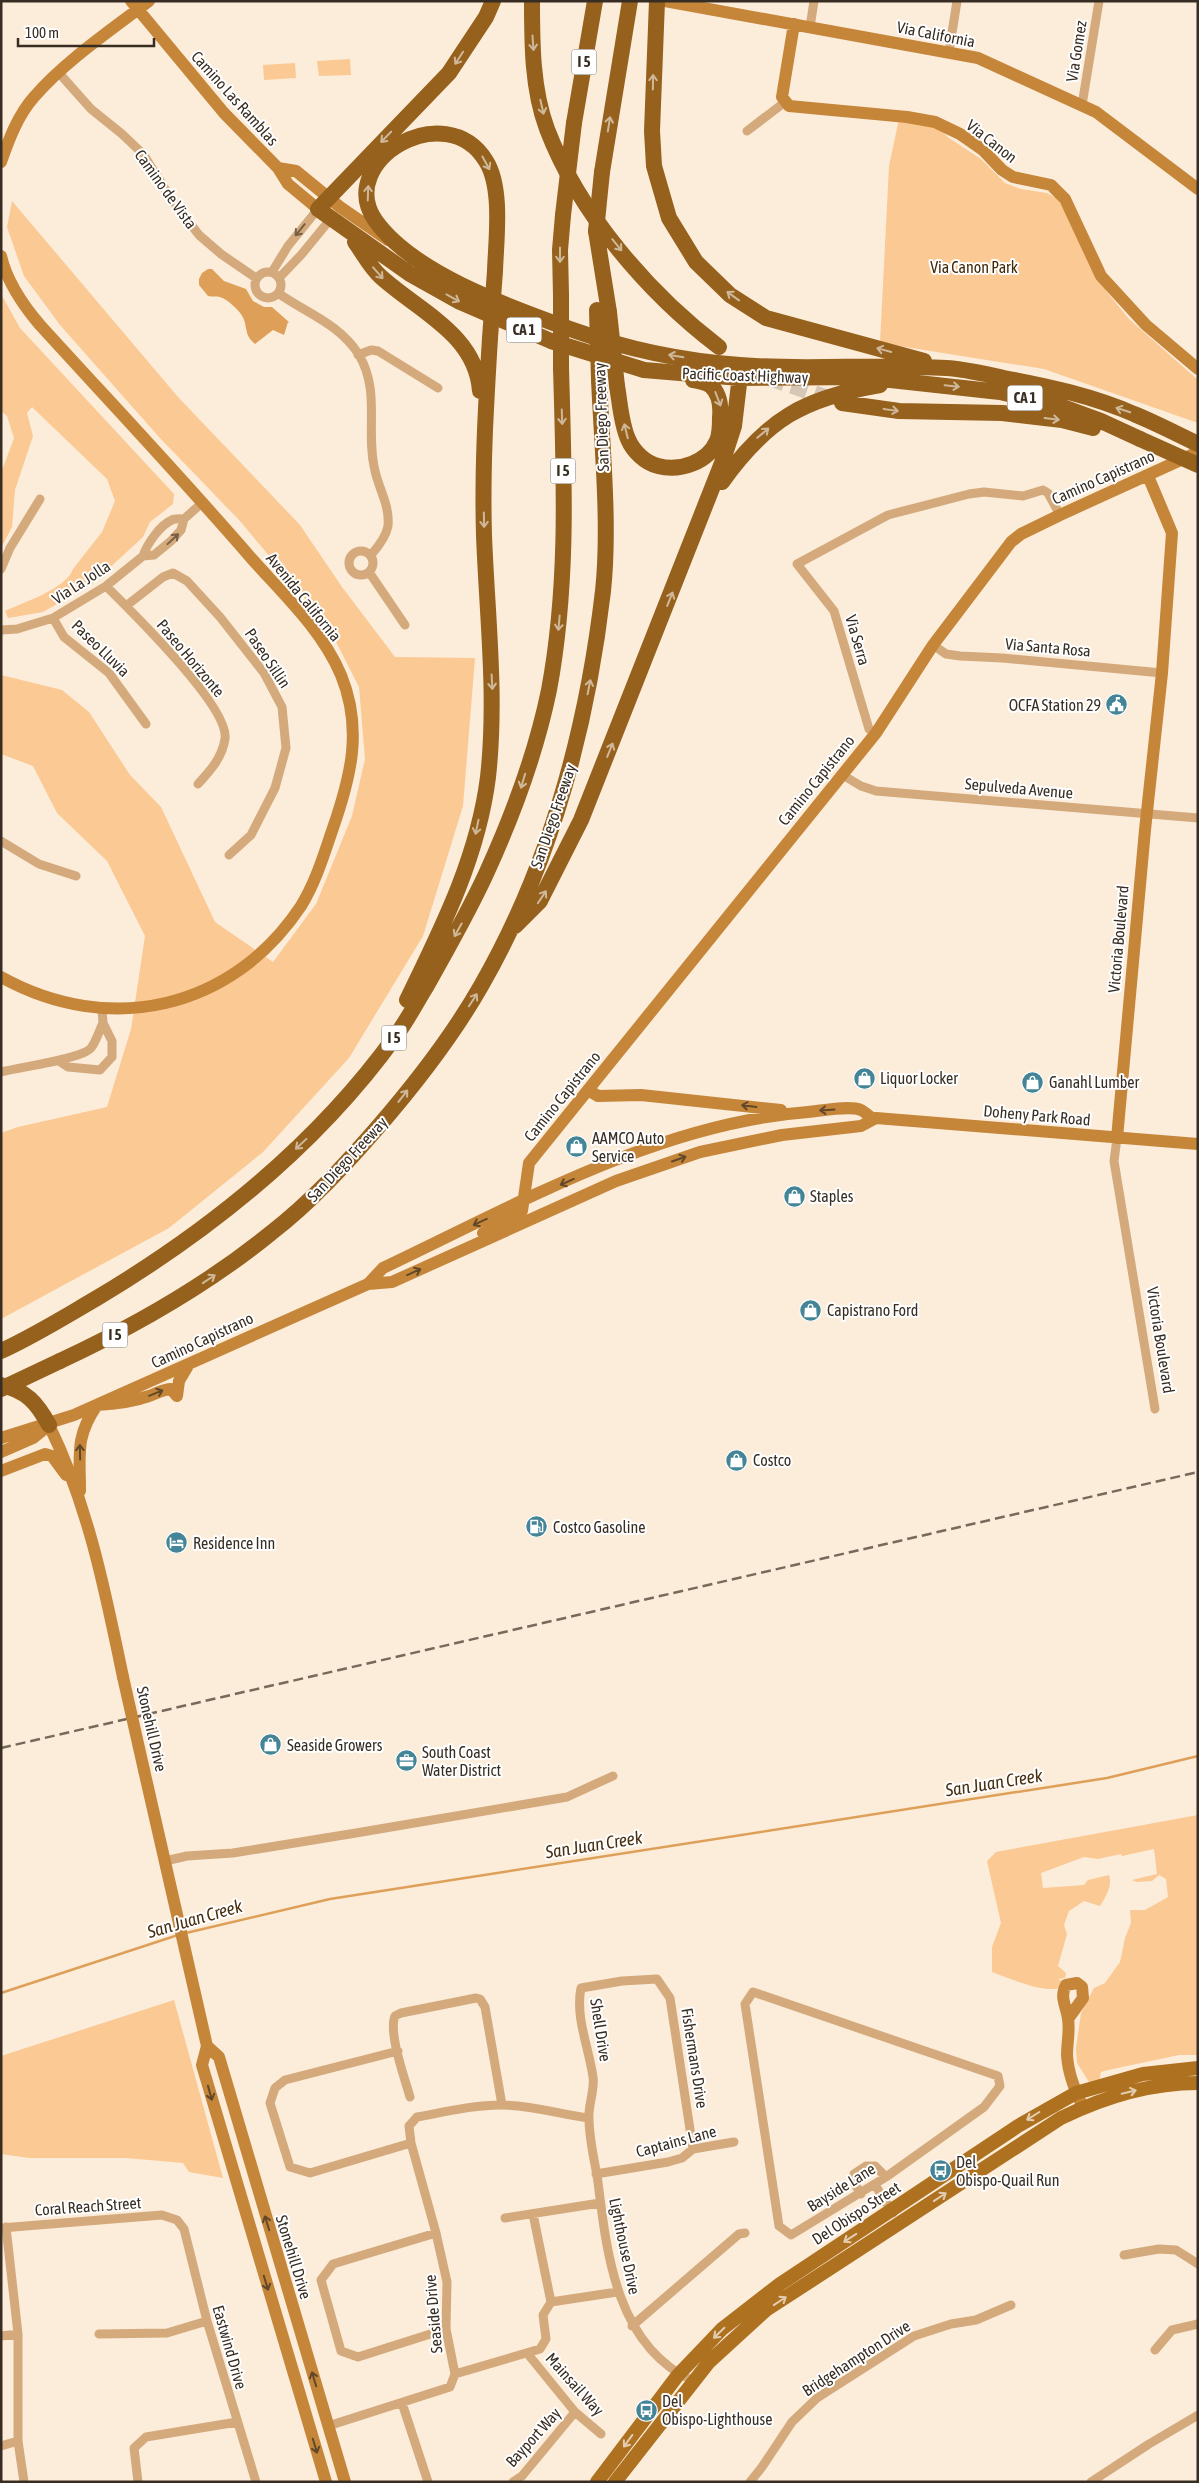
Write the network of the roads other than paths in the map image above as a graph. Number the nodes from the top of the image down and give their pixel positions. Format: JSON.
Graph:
{"nodes":[{"id":1,"x":149,"y":1,"type":"edge"},
{"id":2,"x":493,"y":1,"type":"edge"},
{"id":3,"x":532,"y":1,"type":"edge"},
{"id":4,"x":595,"y":1,"type":"edge"},
{"id":5,"x":630,"y":1,"type":"edge"},
{"id":6,"x":814,"y":1,"type":"edge"},
{"id":7,"x":957,"y":1,"type":"edge"},
{"id":8,"x":1099,"y":1,"type":"edge"},
{"id":9,"x":664,"y":2,"type":"edge"},
{"id":10,"x":686,"y":3,"type":"edge"},
{"id":11,"x":135,"y":5,"type":"edge"},
{"id":12,"x":794,"y":24,"type":"junction"},
{"id":13,"x":810,"y":27,"type":"junction"},
{"id":14,"x":949,"y":52,"type":"junction"},
{"id":15,"x":59,"y":74,"type":"junction"},
{"id":16,"x":785,"y":102,"type":"junction"},
{"id":17,"x":1082,"y":104,"type":"junction"},
{"id":18,"x":747,"y":131,"type":"dead end"},
{"id":19,"x":1,"y":162,"type":"edge"},
{"id":20,"x":1198,"y":189,"type":"edge"},
{"id":21,"x":329,"y":208,"type":"junction"},
{"id":22,"x":596,"y":231,"type":"junction"},
{"id":23,"x":350,"y":234,"type":"junction"},
{"id":24,"x":400,"y":248,"type":"junction"},
{"id":25,"x":1,"y":256,"type":"edge"},
{"id":26,"x":272,"y":272,"type":"junction"},
{"id":27,"x":256,"y":278,"type":"junction"},
{"id":28,"x":279,"y":278,"type":"junction"},
{"id":29,"x":278,"y":293,"type":"junction"},
{"id":30,"x":603,"y":311,"type":"junction"},
{"id":31,"x":719,"y":347,"type":"dead end"},
{"id":32,"x":358,"y":355,"type":"junction"},
{"id":33,"x":948,"y":368,"type":"junction"},
{"id":34,"x":1198,"y":368,"type":"edge"},
{"id":35,"x":644,"y":370,"type":"junction"},
{"id":36,"x":740,"y":372,"type":"junction"},
{"id":37,"x":903,"y":381,"type":"junction"},
{"id":38,"x":438,"y":388,"type":"dead end"},
{"id":39,"x":842,"y":403,"type":"tunnel mouth"},
{"id":40,"x":484,"y":433,"type":"junction"},
{"id":41,"x":1140,"y":439,"type":"junction"},
{"id":42,"x":1198,"y":444,"type":"edge"},
{"id":43,"x":1198,"y":452,"type":"edge"},
{"id":44,"x":1198,"y":465,"type":"edge"},
{"id":45,"x":1148,"y":476,"type":"junction"},
{"id":46,"x":40,"y":498,"type":"dead end"},
{"id":47,"x":710,"y":498,"type":"junction"},
{"id":48,"x":203,"y":502,"type":"junction"},
{"id":49,"x":1060,"y":515,"type":"junction"},
{"id":50,"x":184,"y":519,"type":"junction"},
{"id":51,"x":371,"y":555,"type":"junction"},
{"id":52,"x":143,"y":556,"type":"junction"},
{"id":53,"x":1,"y":570,"type":"edge"},
{"id":54,"x":369,"y":572,"type":"junction"},
{"id":55,"x":106,"y":586,"type":"junction"},
{"id":56,"x":126,"y":606,"type":"junction"},
{"id":57,"x":53,"y":618,"type":"junction"},
{"id":58,"x":405,"y":625,"type":"dead end"},
{"id":59,"x":1,"y":630,"type":"edge"},
{"id":60,"x":933,"y":645,"type":"junction"},
{"id":61,"x":1162,"y":673,"type":"junction"},
{"id":62,"x":146,"y":724,"type":"dead end"},
{"id":63,"x":876,"y":733,"type":"junction"},
{"id":64,"x":841,"y":774,"type":"junction"},
{"id":65,"x":198,"y":784,"type":"dead end"},
{"id":66,"x":1147,"y":813,"type":"junction"},
{"id":67,"x":1198,"y":818,"type":"edge"},
{"id":68,"x":1,"y":841,"type":"edge"},
{"id":69,"x":229,"y":855,"type":"dead end"},
{"id":70,"x":76,"y":876,"type":"dead end"},
{"id":71,"x":508,"y":933,"type":"junction"},
{"id":72,"x":1,"y":976,"type":"edge"},
{"id":73,"x":102,"y":1009,"type":"junction"},
{"id":74,"x":103,"y":1023,"type":"junction"},
{"id":75,"x":59,"y":1061,"type":"junction"},
{"id":76,"x":1,"y":1072,"type":"edge"},
{"id":77,"x":588,"y":1090,"type":"junction"},
{"id":78,"x":798,"y":1112,"type":"junction"},
{"id":79,"x":777,"y":1115,"type":"joint"},
{"id":80,"x":873,"y":1119,"type":"junction"},
{"id":81,"x":324,"y":1122,"type":"junction"},
{"id":82,"x":782,"y":1135,"type":"joint"},
{"id":83,"x":1117,"y":1138,"type":"junction"},
{"id":84,"x":1198,"y":1144,"type":"edge"},
{"id":85,"x":524,"y":1201,"type":"junction"},
{"id":86,"x":471,"y":1246,"type":"junction"},
{"id":87,"x":368,"y":1284,"type":"junction"},
{"id":88,"x":5,"y":1350,"type":"edge"},
{"id":89,"x":189,"y":1364,"type":"junction"},
{"id":90,"x":1,"y":1385,"type":"edge"},
{"id":91,"x":1,"y":1389,"type":"edge"},
{"id":92,"x":98,"y":1405,"type":"junction"},
{"id":93,"x":1155,"y":1409,"type":"dead end"},
{"id":94,"x":50,"y":1425,"type":"junction"},
{"id":95,"x":1,"y":1438,"type":"edge"},
{"id":96,"x":1,"y":1452,"type":"edge"},
{"id":97,"x":1,"y":1471,"type":"edge"},
{"id":98,"x":80,"y":1501,"type":"junction"},
{"id":99,"x":613,"y":1776,"type":"dead end"},
{"id":100,"x":164,"y":1861,"type":"junction"},
{"id":101,"x":622,"y":1981,"type":"joint"},
{"id":102,"x":1068,"y":2020,"type":"dead end"},
{"id":103,"x":207,"y":2046,"type":"junction"},
{"id":104,"x":398,"y":2051,"type":"junction"},
{"id":105,"x":1198,"y":2068,"type":"edge"},
{"id":106,"x":1198,"y":2083,"type":"edge"},
{"id":107,"x":1076,"y":2093,"type":"junction"},
{"id":108,"x":410,"y":2097,"type":"dead end"},
{"id":109,"x":502,"y":2105,"type":"junction"},
{"id":110,"x":1083,"y":2107,"type":"junction"},
{"id":111,"x":589,"y":2118,"type":"junction"},
{"id":112,"x":734,"y":2142,"type":"dead end"},
{"id":113,"x":411,"y":2143,"type":"junction"},
{"id":114,"x":693,"y":2149,"type":"junction"},
{"id":115,"x":596,"y":2174,"type":"junction"},
{"id":116,"x":886,"y":2177,"type":"junction"},
{"id":117,"x":875,"y":2185,"type":"junction"},
{"id":118,"x":861,"y":2194,"type":"junction"},
{"id":119,"x":600,"y":2203,"type":"junction"},
{"id":120,"x":891,"y":2211,"type":"junction"},
{"id":121,"x":533,"y":2214,"type":"junction"},
{"id":122,"x":505,"y":2218,"type":"dead end"},
{"id":123,"x":177,"y":2220,"type":"joint"},
{"id":124,"x":899,"y":2224,"type":"junction"},
{"id":125,"x":3,"y":2228,"type":"edge"},
{"id":126,"x":436,"y":2233,"type":"junction"},
{"id":127,"x":745,"y":2233,"type":"dead end"},
{"id":128,"x":1124,"y":2254,"type":"dead end"},
{"id":129,"x":1198,"y":2264,"type":"edge"},
{"id":130,"x":617,"y":2292,"type":"junction"},
{"id":131,"x":551,"y":2302,"type":"junction"},
{"id":132,"x":1011,"y":2305,"type":"dead end"},
{"id":133,"x":207,"y":2322,"type":"junction"},
{"id":134,"x":1198,"y":2324,"type":"edge"},
{"id":135,"x":632,"y":2326,"type":"junction"},
{"id":136,"x":446,"y":2329,"type":"junction"},
{"id":137,"x":18,"y":2334,"type":"junction"},
{"id":138,"x":99,"y":2334,"type":"dead end"},
{"id":139,"x":1,"y":2336,"type":"edge"},
{"id":140,"x":1156,"y":2350,"type":"dead end"},
{"id":141,"x":527,"y":2353,"type":"junction"},
{"id":142,"x":455,"y":2374,"type":"junction"},
{"id":143,"x":678,"y":2374,"type":"junction"},
{"id":144,"x":693,"y":2381,"type":"junction"},
{"id":145,"x":402,"y":2403,"type":"junction"},
{"id":146,"x":304,"y":2410,"type":"junction"},
{"id":147,"x":575,"y":2412,"type":"junction"},
{"id":148,"x":1198,"y":2415,"type":"edge"},
{"id":149,"x":236,"y":2422,"type":"junction"},
{"id":150,"x":328,"y":2426,"type":"junction"},
{"id":151,"x":601,"y":2434,"type":"dead end"},
{"id":152,"x":18,"y":2441,"type":"junction"},
{"id":153,"x":1,"y":2446,"type":"edge"},
{"id":154,"x":24,"y":2482,"type":"edge"},
{"id":155,"x":138,"y":2482,"type":"edge"},
{"id":156,"x":256,"y":2482,"type":"edge"},
{"id":157,"x":326,"y":2482,"type":"edge"},
{"id":158,"x":345,"y":2482,"type":"edge"},
{"id":159,"x":428,"y":2482,"type":"edge"},
{"id":160,"x":513,"y":2482,"type":"edge"},
{"id":161,"x":597,"y":2482,"type":"edge"},
{"id":162,"x":615,"y":2482,"type":"edge"},
{"id":163,"x":750,"y":2482,"type":"edge"},
{"id":164,"x":1091,"y":2482,"type":"edge"}],
"edges":[{"from":1,"to":11,"type":"main road"},
{"from":2,"to":21,"type":"highway","one_way":true},
{"from":3,"to":31,"type":"highway","one_way":true},
{"from":4,"to":81,"type":"highway","number":"I 5","one_way":true,"bridge":true},
{"from":22,"to":5,"type":"highway","name":"San Diego Freeway","number":"I 5","one_way":true,"bridge":true},
{"from":6,"to":13,"type":"street"},
{"from":7,"to":14,"type":"street"},
{"from":8,"to":17,"type":"street","name":"Via Gomez"},
{"from":9,"to":10,"type":"main road","name":"Via California"},
{"from":33,"to":9,"type":"highway","one_way":true},
{"from":10,"to":12,"type":"main road","name":"Via California"},
{"from":11,"to":15,"type":"main road"},
{"from":11,"to":21,"type":"main road","name":"Camino Las Ramblas"},
{"from":12,"to":13,"type":"main road","name":"Via California"},
{"from":12,"to":16,"type":"main road"},
{"from":13,"to":14,"type":"main road","name":"Via California"},
{"from":14,"to":17,"type":"main road","name":"Via California"},
{"from":15,"to":19,"type":"main road"},
{"from":15,"to":27,"type":"street","name":"Camino de Vista"},
{"from":16,"to":18,"type":"street"},
{"from":16,"to":34,"type":"main road","name":"Via Canon"},
{"from":17,"to":20,"type":"main road","name":"Via California"},
{"from":21,"to":23,"type":"highway","name":"Pacific Coast Highway","number":"CA 1"},
{"from":21,"to":24,"type":"main road","name":"Pacific Coast Highway","number":"CA 1"},
{"from":21,"to":26,"type":"street","one_way":true},
{"from":21,"to":28,"type":"street"},
{"from":22,"to":30,"type":"highway","name":"San Diego Freeway","number":"I 5"},
{"from":22,"to":30,"type":"highway"},
{"from":23,"to":35,"type":"highway","name":"Pacific Coast Highway","number":"CA 1","one_way":true},
{"from":23,"to":40,"type":"highway","one_way":true},
{"from":36,"to":24,"type":"highway","name":"Pacific Coast Highway","number":"CA 1","one_way":true},
{"from":24,"to":40,"type":"highway","one_way":true,"bridge":true},
{"from":25,"to":48,"type":"main road","name":"Avenida California"},
{"from":26,"to":27,"type":"street"},
{"from":26,"to":28,"type":"street"},
{"from":27,"to":29,"type":"street"},
{"from":28,"to":29,"type":"street"},
{"from":29,"to":32,"type":"street"},
{"from":35,"to":30,"type":"highway","one_way":true,"bridge":true},
{"from":71,"to":30,"type":"highway","name":"San Diego Freeway","number":"I 5","one_way":true,"bridge":true},
{"from":32,"to":38,"type":"street"},
{"from":32,"to":51,"type":"street"},
{"from":33,"to":36,"type":"highway","name":"Pacific Coast Highway","number":"CA 1"},
{"from":42,"to":33,"type":"highway","name":"Pacific Coast Highway","number":"CA 1","one_way":true},
{"from":35,"to":36,"type":"highway","name":"Pacific Coast Highway","number":"CA 1"},
{"from":36,"to":37,"type":"highway","name":"Pacific Coast Highway","number":"CA 1"},
{"from":36,"to":47,"type":"highway"},
{"from":37,"to":41,"type":"highway","name":"Pacific Coast Highway","number":"CA 1","one_way":true},
{"from":47,"to":37,"type":"highway","one_way":true},
{"from":39,"to":41,"type":"highway","one_way":true},
{"from":40,"to":81,"type":"highway","one_way":true},
{"from":41,"to":44,"type":"highway","name":"Pacific Coast Highway","number":"CA 1","bridge":true},
{"from":43,"to":45,"type":"main road","name":"Camino Capistrano"},
{"from":45,"to":49,"type":"main road","name":"Camino Capistrano"},
{"from":45,"to":61,"type":"main road","name":"Victoria Boulevard"},
{"from":46,"to":53,"type":"street"},
{"from":71,"to":47,"type":"highway","one_way":true},
{"from":48,"to":50,"type":"street","name":"Via La Jolla"},
{"from":48,"to":73,"type":"main road","name":"Avenida California"},
{"from":49,"to":60,"type":"main road","name":"Camino Capistrano"},
{"from":49,"to":63,"type":"street","name":"Via Serra"},
{"from":52,"to":50,"type":"street","name":"Via La Jolla","one_way":true},
{"from":50,"to":52,"type":"street","name":"Via La Jolla"},
{"from":51,"to":54,"type":"street"},
{"from":51,"to":54,"type":"street"},
{"from":52,"to":55,"type":"street","name":"Via La Jolla"},
{"from":54,"to":58,"type":"street"},
{"from":55,"to":56,"type":"street","name":"Paseo Horizonte"},
{"from":55,"to":57,"type":"street","name":"Via La Jolla"},
{"from":56,"to":65,"type":"street","name":"Paseo Horizonte"},
{"from":56,"to":69,"type":"street","name":"Paseo Sillin"},
{"from":57,"to":59,"type":"street","name":"Via La Jolla"},
{"from":57,"to":62,"type":"street","name":"Paseo Lluvia"},
{"from":60,"to":61,"type":"street","name":"Via Santa Rosa"},
{"from":60,"to":63,"type":"main road","name":"Camino Capistrano"},
{"from":61,"to":66,"type":"main road","name":"Victoria Boulevard"},
{"from":63,"to":64,"type":"main road","name":"Camino Capistrano"},
{"from":64,"to":66,"type":"street","name":"Sepulveda Avenue"},
{"from":64,"to":77,"type":"main road","name":"Camino Capistrano"},
{"from":66,"to":67,"type":"street","name":"Sepulveda Avenue"},
{"from":66,"to":83,"type":"main road","name":"Victoria Boulevard"},
{"from":68,"to":70,"type":"street"},
{"from":91,"to":71,"type":"highway","name":"San Diego Freeway","number":"I 5","one_way":true,"bridge":true},
{"from":72,"to":73,"type":"main road","name":"Avenida California"},
{"from":73,"to":74,"type":"street"},
{"from":74,"to":75,"type":"street"},
{"from":74,"to":75,"type":"street"},
{"from":75,"to":76,"type":"street"},
{"from":78,"to":77,"type":"main road","one_way":true},
{"from":77,"to":85,"type":"main road","name":"Camino Capistrano"},
{"from":78,"to":79,"type":"main road","name":"Doheny Park Road"},
{"from":80,"to":78,"type":"main road","name":"Doheny Park Road","one_way":true},
{"from":79,"to":85,"type":"main road","name":"Camino Capistrano","one_way":true},
{"from":80,"to":82,"type":"main road","name":"Doheny Park Road"},
{"from":80,"to":83,"type":"main road","name":"Doheny Park Road"},
{"from":81,"to":88,"type":"highway","number":"I 5","one_way":true},
{"from":86,"to":82,"type":"main road","name":"Camino Capistrano","one_way":true},
{"from":83,"to":84,"type":"main road","name":"Doheny Park Road"},
{"from":83,"to":93,"type":"street","name":"Victoria Boulevard"},
{"from":85,"to":86,"type":"main road"},
{"from":85,"to":87,"type":"main road","name":"Camino Capistrano","one_way":true},
{"from":87,"to":86,"type":"main road","name":"Camino Capistrano","one_way":true},
{"from":87,"to":89,"type":"main road","name":"Camino Capistrano"},
{"from":89,"to":92,"type":"main road","name":"Camino Capistrano"},
{"from":92,"to":89,"type":"main road","one_way":true},
{"from":90,"to":94,"type":"highway"},
{"from":92,"to":94,"type":"main road","name":"Camino Capistrano"},
{"from":98,"to":92,"type":"main road","one_way":true},
{"from":94,"to":95,"type":"main road","name":"Camino Capistrano"},
{"from":94,"to":96,"type":"main road","name":"Camino Capistrano"},
{"from":94,"to":98,"type":"main road","name":"Stonehill Drive"},
{"from":97,"to":98,"type":"main road"},
{"from":98,"to":100,"type":"main road","name":"Stonehill Drive","bridge":true},
{"from":99,"to":100,"type":"street"},
{"from":100,"to":103,"type":"main road","name":"Stonehill Drive"},
{"from":101,"to":111,"type":"street","name":"Shell Drive"},
{"from":101,"to":114,"type":"street","name":"Fishermans Drive"},
{"from":102,"to":107,"type":"main road"},
{"from":103,"to":146,"type":"main road","name":"Stonehill Drive","one_way":true},
{"from":150,"to":103,"type":"main road","name":"Stonehill Drive","one_way":true},
{"from":104,"to":108,"type":"street"},
{"from":104,"to":109,"type":"street"},
{"from":104,"to":113,"type":"street"},
{"from":105,"to":107,"type":"main road","name":"Del Obispo Street"},
{"from":110,"to":106,"type":"main road","name":"Del Obispo Street","one_way":true},
{"from":107,"to":110,"type":"main road"},
{"from":107,"to":120,"type":"main road","name":"Del Obispo Street","one_way":true},
{"from":109,"to":111,"type":"street"},
{"from":109,"to":113,"type":"street"},
{"from":124,"to":110,"type":"main road","name":"Del Obispo Street","one_way":true},
{"from":111,"to":115,"type":"street","name":"Lighthouse Drive"},
{"from":112,"to":114,"type":"street","name":"Captains Lane"},
{"from":113,"to":126,"type":"street","name":"Seaside Drive"},
{"from":114,"to":115,"type":"street","name":"Captains Lane"},
{"from":115,"to":119,"type":"street","name":"Lighthouse Drive"},
{"from":116,"to":117,"type":"street","name":"Bayside Lane"},
{"from":116,"to":118,"type":"street"},
{"from":116,"to":118,"type":"street","name":"Bayside Lane"},
{"from":117,"to":118,"type":"street","name":"Bayside Lane"},
{"from":117,"to":120,"type":"street"},
{"from":119,"to":121,"type":"street"},
{"from":119,"to":130,"type":"street","name":"Lighthouse Drive"},
{"from":120,"to":124,"type":"street"},
{"from":120,"to":143,"type":"main road","name":"Del Obispo Street","one_way":true},
{"from":121,"to":122,"type":"street"},
{"from":121,"to":131,"type":"street"},
{"from":123,"to":125,"type":"street","name":"Coral Reach Street"},
{"from":123,"to":133,"type":"street","name":"Eastwind Drive"},
{"from":144,"to":124,"type":"main road","name":"Del Obispo Street","one_way":true},
{"from":125,"to":137,"type":"street"},
{"from":126,"to":136,"type":"street","name":"Seaside Drive"},
{"from":126,"to":136,"type":"street"},
{"from":127,"to":135,"type":"street"},
{"from":128,"to":129,"type":"street"},
{"from":130,"to":131,"type":"street"},
{"from":130,"to":135,"type":"street","name":"Lighthouse Drive"},
{"from":131,"to":141,"type":"street"},
{"from":132,"to":163,"type":"street","name":"Bridgehampton Drive"},
{"from":133,"to":138,"type":"street"},
{"from":133,"to":149,"type":"street","name":"Eastwind Drive"},
{"from":134,"to":140,"type":"street"},
{"from":135,"to":143,"type":"street","name":"Lighthouse Drive"},
{"from":136,"to":142,"type":"street","name":"Seaside Drive"},
{"from":137,"to":139,"type":"street"},
{"from":137,"to":152,"type":"street"},
{"from":141,"to":142,"type":"street"},
{"from":141,"to":147,"type":"street","name":"Mainsail Way"},
{"from":142,"to":145,"type":"street","name":"Seaside Drive"},
{"from":143,"to":144,"type":"street","name":"Lighthouse Drive"},
{"from":143,"to":161,"type":"main road","name":"Del Obispo Street","one_way":true},
{"from":144,"to":162,"type":"main road","name":"Del Obispo Street"},
{"from":145,"to":150,"type":"street","name":"Seaside Drive"},
{"from":145,"to":159,"type":"street"},
{"from":146,"to":150,"type":"main road"},
{"from":146,"to":157,"type":"main road","name":"Stonehill Drive","one_way":true},
{"from":147,"to":151,"type":"street","name":"Mainsail Way"},
{"from":147,"to":160,"type":"street","name":"Bayport Way"},
{"from":148,"to":164,"type":"street"},
{"from":149,"to":155,"type":"street"},
{"from":149,"to":156,"type":"street","name":"Eastwind Drive"},
{"from":150,"to":158,"type":"main road","name":"Stonehill Drive"},
{"from":152,"to":153,"type":"street"},
{"from":152,"to":154,"type":"street"}]}
